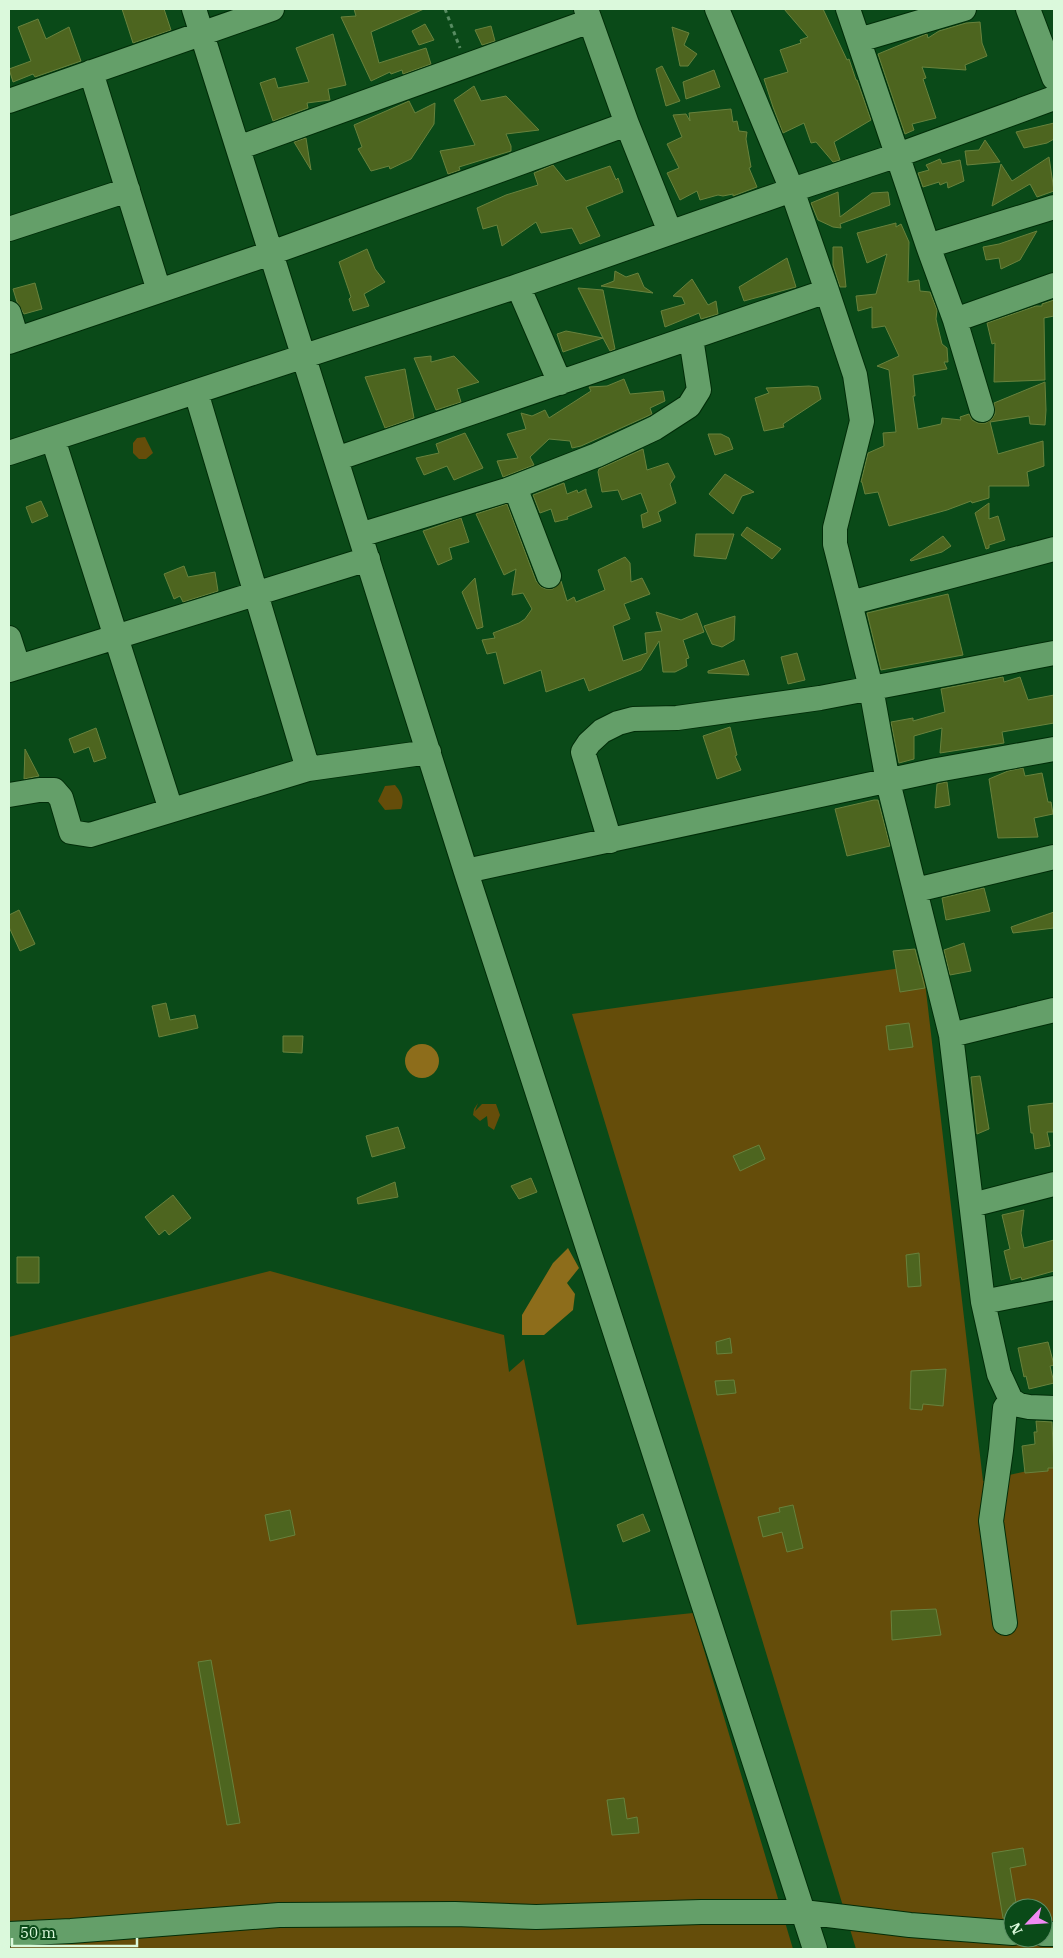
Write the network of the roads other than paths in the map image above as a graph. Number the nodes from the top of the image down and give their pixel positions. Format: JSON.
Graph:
{"nodes":[{"id":1,"x":194,"y":9,"type":"edge"},
{"id":2,"x":272,"y":9,"type":"edge"},
{"id":3,"x":717,"y":9,"type":"edge"},
{"id":4,"x":848,"y":9,"type":"edge"},
{"id":5,"x":964,"y":9,"type":"edge"},
{"id":6,"x":1028,"y":9,"type":"edge"},
{"id":7,"x":588,"y":15,"type":"edge"},
{"id":8,"x":202,"y":33,"type":"junction"},
{"id":9,"x":859,"y":40,"type":"junction"},
{"id":10,"x":91,"y":72,"type":"junction"},
{"id":11,"x":1054,"y":78,"type":"edge"},
{"id":12,"x":1054,"y":98,"type":"edge"},
{"id":13,"x":9,"y":101,"type":"edge"},
{"id":14,"x":627,"y":124,"type":"junction"},
{"id":15,"x":238,"y":148,"type":"junction"},
{"id":16,"x":898,"y":155,"type":"junction"},
{"id":17,"x":128,"y":190,"type":"junction"},
{"id":18,"x":792,"y":190,"type":"junction"},
{"id":19,"x":1054,"y":207,"type":"edge"},
{"id":20,"x":9,"y":229,"type":"edge"},
{"id":21,"x":670,"y":232,"type":"junction"},
{"id":22,"x":928,"y":246,"type":"junction"},
{"id":23,"x":271,"y":253,"type":"junction"},
{"id":24,"x":1054,"y":285,"type":"edge"},
{"id":25,"x":518,"y":286,"type":"junction"},
{"id":26,"x":159,"y":291,"type":"junction"},
{"id":27,"x":827,"y":291,"type":"junction"},
{"id":28,"x":9,"y":313,"type":"edge"},
{"id":29,"x":955,"y":320,"type":"junction"},
{"id":30,"x":691,"y":338,"type":"junction"},
{"id":31,"x":13,"y":341,"type":"edge"},
{"id":32,"x":304,"y":356,"type":"junction"},
{"id":33,"x":560,"y":383,"type":"junction"},
{"id":34,"x":196,"y":392,"type":"junction"},
{"id":35,"x":982,"y":410,"type":"dead end"},
{"id":36,"x":53,"y":439,"type":"junction"},
{"id":37,"x":9,"y":453,"type":"edge"},
{"id":38,"x":336,"y":459,"type":"junction"},
{"id":39,"x":515,"y":487,"type":"junction"},
{"id":40,"x":360,"y":535,"type":"junction"},
{"id":41,"x":1054,"y":549,"type":"edge"},
{"id":42,"x":368,"y":558,"type":"junction"},
{"id":43,"x":549,"y":576,"type":"dead end"},
{"id":44,"x":255,"y":593,"type":"junction"},
{"id":45,"x":850,"y":603,"type":"junction"},
{"id":46,"x":117,"y":636,"type":"junction"},
{"id":47,"x":9,"y":638,"type":"edge"},
{"id":48,"x":1054,"y":653,"type":"edge"},
{"id":49,"x":13,"y":668,"type":"edge"},
{"id":50,"x":871,"y":688,"type":"junction"},
{"id":51,"x":1054,"y":749,"type":"edge"},
{"id":52,"x":428,"y":752,"type":"junction"},
{"id":53,"x":308,"y":769,"type":"junction"},
{"id":54,"x":888,"y":782,"type":"junction"},
{"id":55,"x":9,"y":795,"type":"edge"},
{"id":56,"x":171,"y":810,"type":"junction"},
{"id":57,"x":610,"y":840,"type":"junction"},
{"id":58,"x":1054,"y":857,"type":"edge"},
{"id":59,"x":466,"y":871,"type":"junction"},
{"id":60,"x":916,"y":890,"type":"junction"},
{"id":61,"x":1054,"y":1010,"type":"edge"},
{"id":62,"x":951,"y":1035,"type":"junction"},
{"id":63,"x":1054,"y":1184,"type":"edge"},
{"id":64,"x":972,"y":1205,"type":"junction"},
{"id":65,"x":1054,"y":1288,"type":"edge"},
{"id":66,"x":984,"y":1302,"type":"junction"},
{"id":67,"x":1012,"y":1400,"type":"junction"},
{"id":68,"x":1054,"y":1408,"type":"edge"},
{"id":69,"x":1005,"y":1624,"type":"dead end"},
{"id":70,"x":803,"y":1912,"type":"junction"},
{"id":71,"x":1003,"y":1932,"type":"edge"},
{"id":72,"x":9,"y":1934,"type":"edge"},
{"id":73,"x":815,"y":1949,"type":"edge"}],
"edges":[{"from":1,"to":8,"type":"street"},
{"from":2,"to":8,"type":"street"},
{"from":3,"to":18,"type":"street"},
{"from":4,"to":9,"type":"street"},
{"from":5,"to":9,"type":"street"},
{"from":6,"to":11,"type":"street"},
{"from":7,"to":14,"type":"street"},
{"from":7,"to":15,"type":"street"},
{"from":8,"to":10,"type":"street"},
{"from":8,"to":15,"type":"street"},
{"from":9,"to":16,"type":"street"},
{"from":10,"to":13,"type":"street"},
{"from":10,"to":17,"type":"street"},
{"from":12,"to":16,"type":"street"},
{"from":14,"to":21,"type":"street"},
{"from":14,"to":23,"type":"street"},
{"from":15,"to":23,"type":"street"},
{"from":16,"to":18,"type":"street"},
{"from":16,"to":22,"type":"street"},
{"from":17,"to":20,"type":"street"},
{"from":17,"to":26,"type":"street"},
{"from":18,"to":21,"type":"street"},
{"from":18,"to":27,"type":"street"},
{"from":19,"to":22,"type":"street"},
{"from":21,"to":25,"type":"street"},
{"from":22,"to":29,"type":"street"},
{"from":23,"to":26,"type":"street"},
{"from":23,"to":32,"type":"street"},
{"from":24,"to":29,"type":"street"},
{"from":25,"to":32,"type":"street"},
{"from":25,"to":33,"type":"street"},
{"from":26,"to":31,"type":"street"},
{"from":27,"to":30,"type":"street"},
{"from":27,"to":45,"type":"street"},
{"from":28,"to":31,"type":"street"},
{"from":29,"to":35,"type":"street"},
{"from":30,"to":33,"type":"street"},
{"from":30,"to":39,"type":"street"},
{"from":32,"to":34,"type":"street"},
{"from":32,"to":38,"type":"street"},
{"from":33,"to":38,"type":"street"},
{"from":34,"to":36,"type":"street"},
{"from":34,"to":44,"type":"street"},
{"from":36,"to":37,"type":"street"},
{"from":36,"to":46,"type":"street"},
{"from":38,"to":40,"type":"street"},
{"from":39,"to":40,"type":"street"},
{"from":39,"to":43,"type":"street"},
{"from":40,"to":42,"type":"street"},
{"from":41,"to":45,"type":"street"},
{"from":42,"to":44,"type":"street"},
{"from":42,"to":52,"type":"street"},
{"from":44,"to":46,"type":"street"},
{"from":44,"to":53,"type":"street"},
{"from":45,"to":50,"type":"street"},
{"from":46,"to":49,"type":"street"},
{"from":46,"to":56,"type":"street"},
{"from":47,"to":49,"type":"street"},
{"from":48,"to":50,"type":"street"},
{"from":50,"to":54,"type":"street"},
{"from":50,"to":57,"type":"street"},
{"from":51,"to":54,"type":"street"},
{"from":52,"to":53,"type":"street"},
{"from":52,"to":59,"type":"street"},
{"from":53,"to":56,"type":"street"},
{"from":54,"to":57,"type":"street"},
{"from":54,"to":60,"type":"street"},
{"from":55,"to":56,"type":"street"},
{"from":57,"to":59,"type":"street"},
{"from":58,"to":60,"type":"street"},
{"from":59,"to":70,"type":"street"},
{"from":60,"to":62,"type":"street"},
{"from":61,"to":62,"type":"street"},
{"from":62,"to":64,"type":"street"},
{"from":63,"to":64,"type":"street"},
{"from":64,"to":66,"type":"street"},
{"from":65,"to":66,"type":"street"},
{"from":66,"to":67,"type":"street"},
{"from":67,"to":68,"type":"street"},
{"from":67,"to":69,"type":"street"},
{"from":70,"to":71,"type":"street"},
{"from":70,"to":72,"type":"street"},
{"from":70,"to":73,"type":"street"}]}
